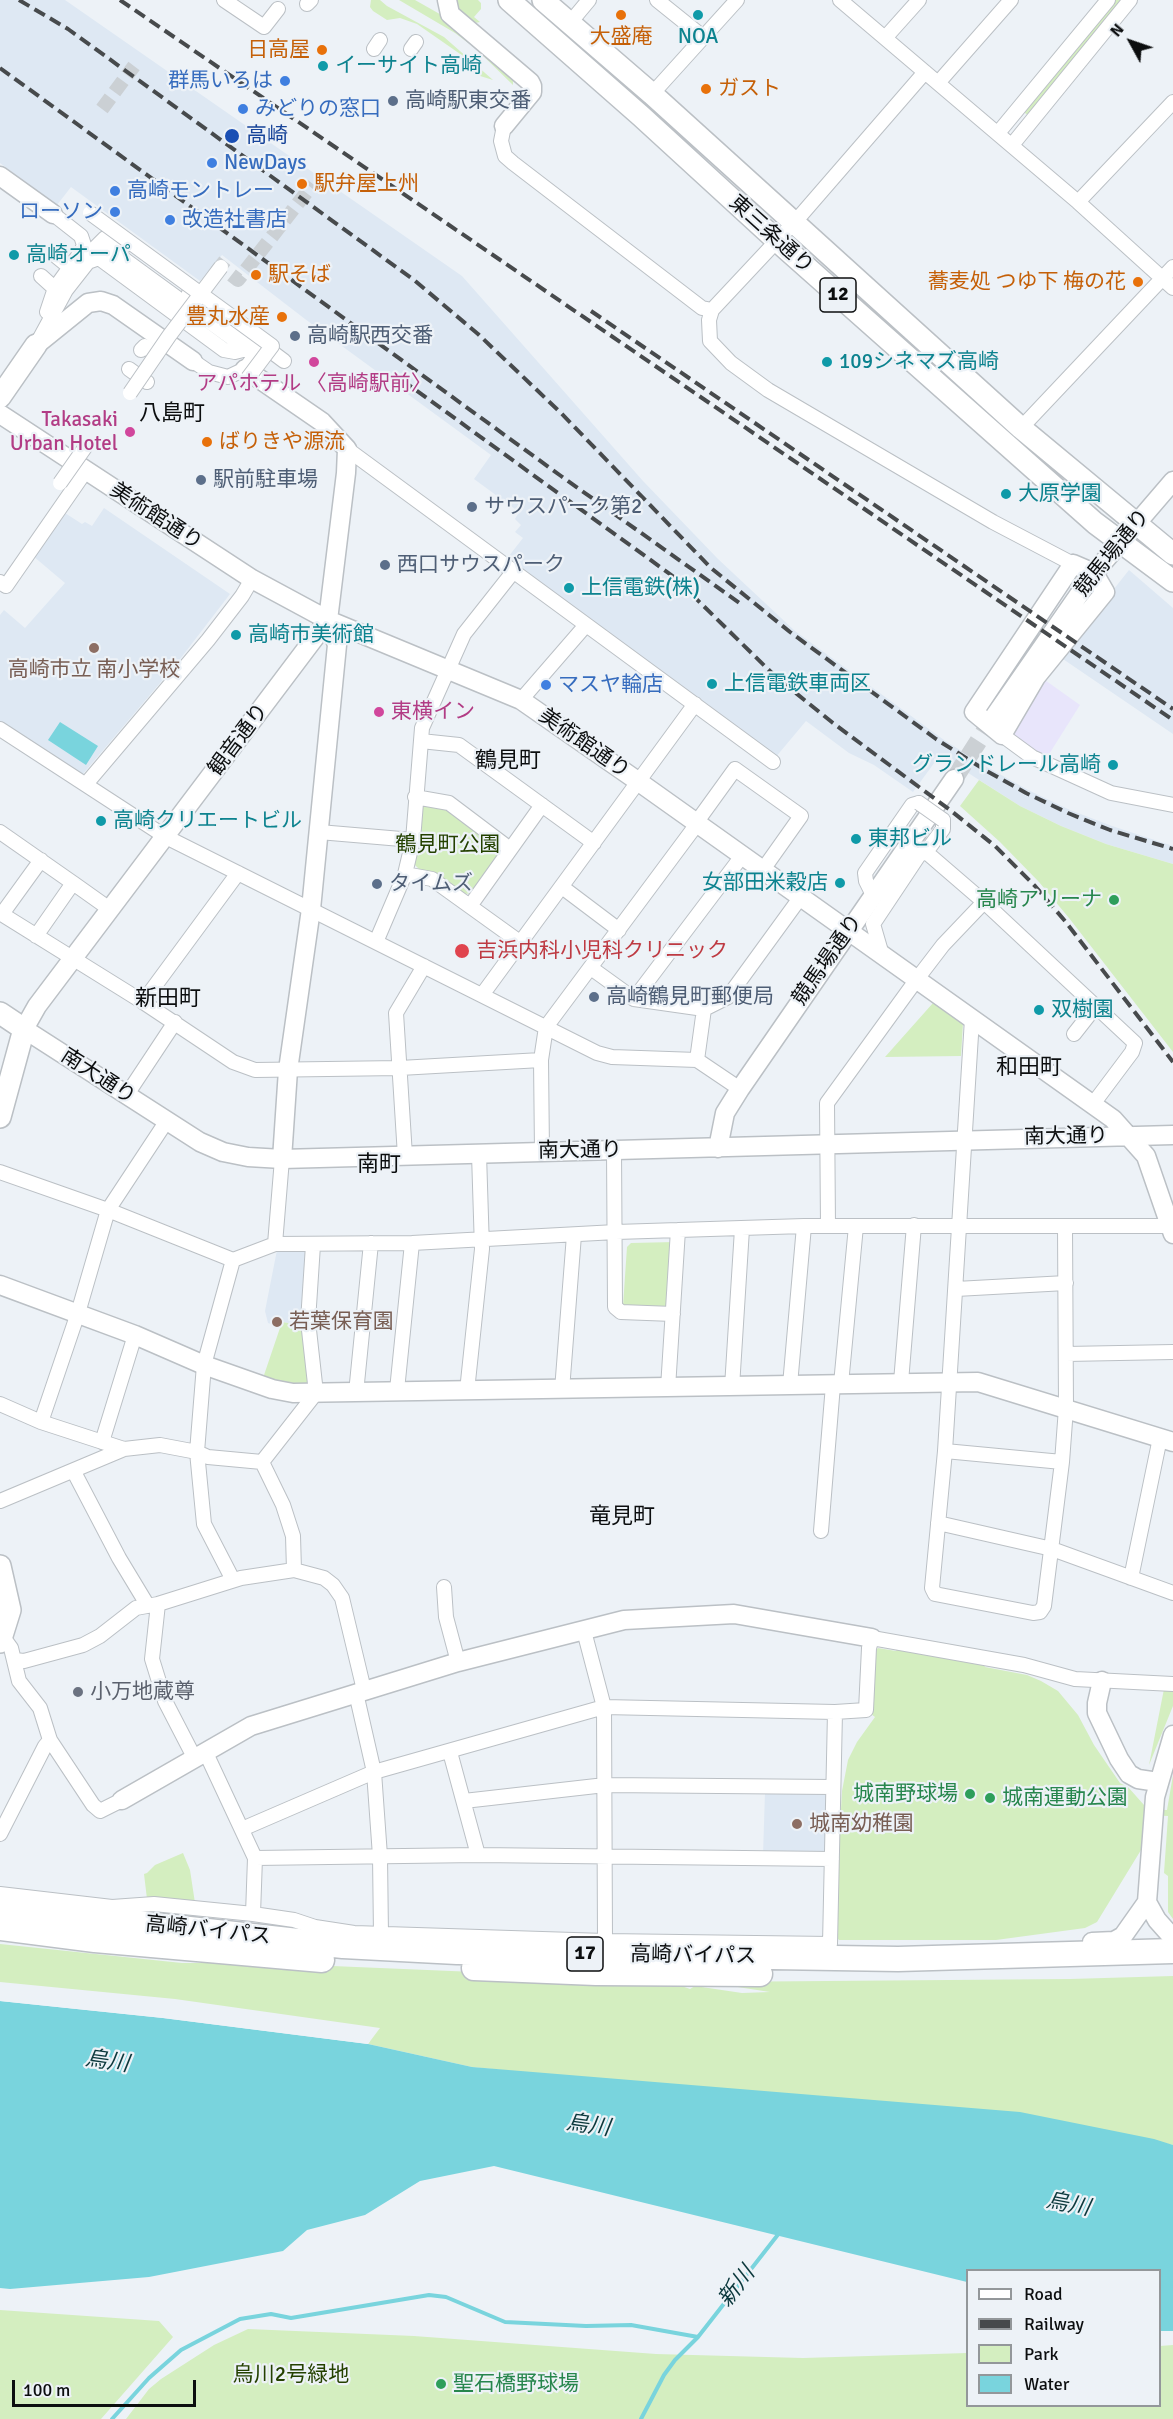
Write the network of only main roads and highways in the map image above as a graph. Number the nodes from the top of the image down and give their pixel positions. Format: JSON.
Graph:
{"nodes":[{"id":1,"x":509,"y":0,"type":"edge"},
{"id":2,"x":543,"y":0,"type":"edge"},
{"id":3,"x":36,"y":345,"type":"road end"},
{"id":4,"x":0,"y":397,"type":"edge"},
{"id":5,"x":1173,"y":554,"type":"edge"},
{"id":6,"x":1173,"y":581,"type":"edge"},
{"id":7,"x":0,"y":1013,"type":"edge"},
{"id":8,"x":1,"y":1112,"type":"edge"},
{"id":9,"x":0,"y":1566,"type":"edge"},
{"id":10,"x":1,"y":1639,"type":"edge"},
{"id":11,"x":0,"y":1908,"type":"edge"},
{"id":12,"x":100,"y":1919,"type":"junction"},
{"id":13,"x":0,"y":1928,"type":"edge"},
{"id":14,"x":315,"y":1928,"type":"road end"},
{"id":15,"x":1173,"y":1951,"type":"edge"},
{"id":16,"x":1173,"y":1967,"type":"edge"}],
"edges":[{"from":1,"to":6,"type":"main road","name":"東三条通り","number":"12"},
{"from":2,"to":5,"type":"main road","name":"東三条通り","number":"12"},
{"from":3,"to":4,"type":"main road"},
{"from":7,"to":8,"type":"main road","name":"観音通り"},
{"from":9,"to":10,"type":"main road"},
{"from":11,"to":12,"type":"highway","name":"高崎バイパス","number":"17"},
{"from":12,"to":14,"type":"highway"},
{"from":12,"to":15,"type":"highway","name":"高崎バイパス","number":"17"},
{"from":13,"to":16,"type":"highway","name":"高崎バイパス","number":"17"}]}
